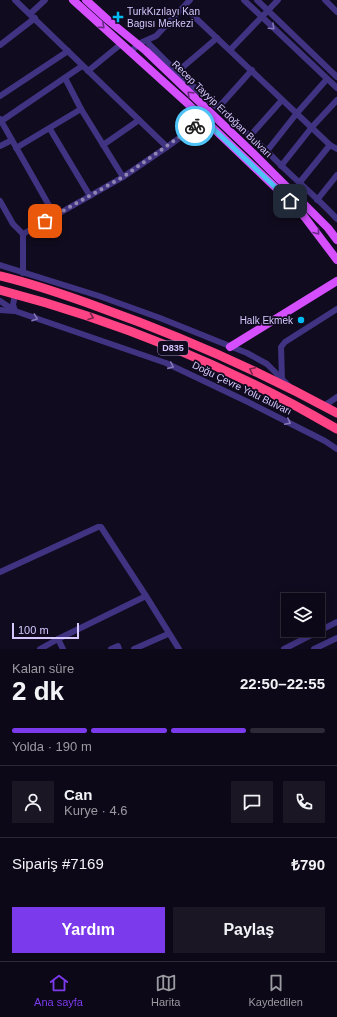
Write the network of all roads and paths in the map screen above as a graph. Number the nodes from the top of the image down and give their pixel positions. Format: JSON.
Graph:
{"nodes":[{"id":1,"x":15,"y":0,"type":"edge"},
{"id":2,"x":45,"y":0,"type":"edge"},
{"id":3,"x":73,"y":0,"type":"edge"},
{"id":4,"x":86,"y":0,"type":"edge"},
{"id":5,"x":190,"y":0,"type":"edge"},
{"id":6,"x":244,"y":0,"type":"edge"},
{"id":7,"x":257,"y":0,"type":"edge"},
{"id":8,"x":278,"y":0,"type":"edge"},
{"id":9,"x":324,"y":0,"type":"edge"},
{"id":10,"x":184,"y":7,"type":"junction"},
{"id":11,"x":268,"y":11,"type":"junction"},
{"id":12,"x":337,"y":12,"type":"edge"},
{"id":13,"x":32,"y":16,"type":"junction"},
{"id":14,"x":262,"y":18,"type":"junction"},
{"id":15,"x":156,"y":36,"type":"junction"},
{"id":16,"x":217,"y":38,"type":"junction"},
{"id":17,"x":121,"y":44,"type":"junction"},
{"id":18,"x":138,"y":44,"type":"junction"},
{"id":19,"x":0,"y":45,"type":"edge"},
{"id":20,"x":148,"y":48,"type":"junction"},
{"id":21,"x":230,"y":50,"type":"junction"},
{"id":22,"x":68,"y":51,"type":"junction"},
{"id":23,"x":130,"y":52,"type":"junction"},
{"id":24,"x":142,"y":62,"type":"junction"},
{"id":25,"x":82,"y":66,"type":"junction"},
{"id":26,"x":252,"y":70,"type":"junction"},
{"id":27,"x":88,"y":71,"type":"junction"},
{"id":28,"x":177,"y":72,"type":"junction"},
{"id":29,"x":336,"y":74,"type":"edge"},
{"id":30,"x":65,"y":78,"type":"junction"},
{"id":31,"x":327,"y":79,"type":"junction"},
{"id":32,"x":337,"y":88,"type":"edge"},
{"id":33,"x":0,"y":96,"type":"edge"},
{"id":34,"x":282,"y":100,"type":"junction"},
{"id":35,"x":337,"y":100,"type":"edge"},
{"id":36,"x":218,"y":108,"type":"junction"},
{"id":37,"x":81,"y":109,"type":"junction"},
{"id":38,"x":297,"y":113,"type":"junction"},
{"id":39,"x":139,"y":120,"type":"junction"},
{"id":40,"x":204,"y":120,"type":"junction"},
{"id":41,"x":0,"y":121,"type":"edge"},
{"id":42,"x":312,"y":127,"type":"junction"},
{"id":43,"x":50,"y":129,"type":"junction"},
{"id":44,"x":250,"y":136,"type":"junction"},
{"id":45,"x":12,"y":140,"type":"junction"},
{"id":46,"x":103,"y":145,"type":"junction"},
{"id":47,"x":330,"y":145,"type":"junction"},
{"id":48,"x":0,"y":146,"type":"edge"},
{"id":49,"x":167,"y":147,"type":"junction"},
{"id":50,"x":16,"y":148,"type":"junction"},
{"id":51,"x":337,"y":149,"type":"edge"},
{"id":52,"x":267,"y":151,"type":"junction"},
{"id":53,"x":281,"y":166,"type":"junction"},
{"id":54,"x":337,"y":175,"type":"edge"},
{"id":55,"x":123,"y":177,"type":"junction"},
{"id":56,"x":300,"y":182,"type":"junction"},
{"id":57,"x":90,"y":196,"type":"junction"},
{"id":58,"x":317,"y":200,"type":"junction"},
{"id":59,"x":0,"y":201,"type":"edge"},
{"id":60,"x":336,"y":215,"type":"edge"},
{"id":61,"x":55,"y":216,"type":"junction"},
{"id":62,"x":22,"y":234,"type":"junction"},
{"id":63,"x":337,"y":240,"type":"edge"},
{"id":64,"x":337,"y":260,"type":"edge"},
{"id":65,"x":0,"y":265,"type":"edge"},
{"id":66,"x":23,"y":273,"type":"junction"},
{"id":67,"x":0,"y":276,"type":"edge"},
{"id":68,"x":337,"y":281,"type":"edge"},
{"id":69,"x":0,"y":290,"type":"edge"},
{"id":70,"x":15,"y":294,"type":"junction"},
{"id":71,"x":0,"y":301,"type":"edge"},
{"id":72,"x":0,"y":306,"type":"edge"},
{"id":73,"x":337,"y":309,"type":"edge"},
{"id":74,"x":0,"y":310,"type":"edge"},
{"id":75,"x":15,"y":311,"type":"junction"},
{"id":76,"x":230,"y":347,"type":"junction"},
{"id":77,"x":282,"y":379,"type":"junction"},
{"id":78,"x":292,"y":388,"type":"junction"},
{"id":79,"x":337,"y":397,"type":"edge"},
{"id":80,"x":324,"y":406,"type":"junction"},
{"id":81,"x":337,"y":413,"type":"edge"},
{"id":82,"x":337,"y":429,"type":"edge"},
{"id":83,"x":337,"y":449,"type":"edge"},
{"id":84,"x":0,"y":572,"type":"edge"},
{"id":85,"x":146,"y":596,"type":"junction"},
{"id":86,"x":337,"y":622,"type":"edge"},
{"id":87,"x":168,"y":634,"type":"junction"},
{"id":88,"x":337,"y":638,"type":"edge"},
{"id":89,"x":58,"y":639,"type":"junction"},
{"id":90,"x":40,"y":649,"type":"edge"},
{"id":91,"x":63,"y":649,"type":"edge"},
{"id":92,"x":111,"y":649,"type":"edge"},
{"id":93,"x":119,"y":649,"type":"edge"},
{"id":94,"x":134,"y":649,"type":"edge"},
{"id":95,"x":179,"y":649,"type":"edge"},
{"id":96,"x":284,"y":649,"type":"edge"},
{"id":97,"x":314,"y":649,"type":"edge"}],
"edges":[{"from":1,"to":13,"type":"street"},
{"from":2,"to":13,"type":"street"},
{"from":3,"to":17,"type":"main road","name":"Recep Tayyip Erdoğan Bulvarı","one_way":true},
{"from":4,"to":18,"type":"main road","name":"Recep Tayyip Erdoğan Bulvarı"},
{"from":5,"to":10,"type":"street"},
{"from":6,"to":14,"type":"street"},
{"from":7,"to":11,"type":"street"},
{"from":8,"to":11,"type":"street"},
{"from":9,"to":12,"type":"street"},
{"from":10,"to":15,"type":"street"},
{"from":10,"to":16,"type":"street"},
{"from":11,"to":14,"type":"street"},
{"from":11,"to":29,"type":"street"},
{"from":13,"to":19,"type":"street"},
{"from":13,"to":22,"type":"street"},
{"from":14,"to":21,"type":"street"},
{"from":14,"to":31,"type":"street","one_way":true},
{"from":15,"to":18,"type":"street"},
{"from":15,"to":20,"type":"street"},
{"from":16,"to":21,"type":"street"},
{"from":16,"to":28,"type":"street"},
{"from":17,"to":23,"type":"main road","name":"Recep Tayyip Erdoğan Bulvarı"},
{"from":17,"to":27,"type":"street"},
{"from":18,"to":20,"type":"main road","name":"Recep Tayyip Erdoğan Bulvarı"},
{"from":18,"to":23,"type":"street"},
{"from":20,"to":24,"type":"street"},
{"from":20,"to":28,"type":"street"},
{"from":63,"to":20,"type":"main road","name":"Recep Tayyip Erdoğan Bulvarı","one_way":true},
{"from":21,"to":26,"type":"street"},
{"from":22,"to":25,"type":"street"},
{"from":22,"to":33,"type":"street"},
{"from":23,"to":24,"type":"main road","name":"Recep Tayyip Erdoğan Bulvarı"},
{"from":24,"to":40,"type":"main road","name":"Recep Tayyip Erdoğan Bulvarı"},
{"from":25,"to":27,"type":"street"},
{"from":25,"to":30,"type":"street"},
{"from":26,"to":34,"type":"street"},
{"from":26,"to":36,"type":"street"},
{"from":27,"to":39,"type":"street"},
{"from":28,"to":36,"type":"street"},
{"from":30,"to":37,"type":"street"},
{"from":30,"to":41,"type":"street"},
{"from":31,"to":32,"type":"street"},
{"from":31,"to":38,"type":"street"},
{"from":34,"to":38,"type":"street"},
{"from":34,"to":44,"type":"street"},
{"from":35,"to":42,"type":"street"},
{"from":36,"to":44,"type":"street"},
{"from":37,"to":43,"type":"street"},
{"from":37,"to":46,"type":"street"},
{"from":38,"to":42,"type":"street"},
{"from":38,"to":52,"type":"street"},
{"from":39,"to":46,"type":"street"},
{"from":39,"to":49,"type":"street"},
{"from":40,"to":49,"type":"street"},
{"from":40,"to":64,"type":"main road","name":"Recep Tayyip Erdoğan Bulvarı","one_way":true},
{"from":41,"to":45,"type":"street"},
{"from":42,"to":47,"type":"street"},
{"from":42,"to":53,"type":"street"},
{"from":43,"to":50,"type":"street"},
{"from":43,"to":57,"type":"street"},
{"from":44,"to":52,"type":"street"},
{"from":45,"to":48,"type":"street"},
{"from":45,"to":50,"type":"street"},
{"from":46,"to":55,"type":"street"},
{"from":47,"to":51,"type":"street"},
{"from":47,"to":56,"type":"street"},
{"from":49,"to":55,"type":"street"},
{"from":50,"to":61,"type":"street"},
{"from":52,"to":53,"type":"street"},
{"from":53,"to":56,"type":"street"},
{"from":54,"to":58,"type":"street"},
{"from":55,"to":57,"type":"street"},
{"from":56,"to":58,"type":"street"},
{"from":57,"to":61,"type":"street"},
{"from":58,"to":60,"type":"street"},
{"from":59,"to":62,"type":"street"},
{"from":61,"to":62,"type":"street"},
{"from":62,"to":66,"type":"street"},
{"from":65,"to":66,"type":"street"},
{"from":66,"to":76,"type":"street"},
{"from":78,"to":67,"type":"highway","name":"Doğu Çevre Yolu Bulvarı","number":"D835","one_way":true},
{"from":68,"to":76,"type":"main road"},
{"from":69,"to":70,"type":"highway","name":"Doğu Çevre Yolu Bulvarı","number":"D835"},
{"from":70,"to":75,"type":"street"},
{"from":70,"to":82,"type":"highway","name":"Doğu Çevre Yolu Bulvarı","number":"D835","one_way":true},
{"from":71,"to":75,"type":"street","name":"Doğu Çevre Yolu Bulvarı"},
{"from":72,"to":75,"type":"street"},
{"from":73,"to":77,"type":"street"},
{"from":74,"to":75,"type":"street"},
{"from":75,"to":83,"type":"street","name":"Doğu Çevre Yolu Bulvarı","one_way":true},
{"from":76,"to":77,"type":"street"},
{"from":77,"to":78,"type":"street"},
{"from":78,"to":80,"type":"highway","name":"Doğu Çevre Yolu Bulvarı","number":"D835"},
{"from":79,"to":80,"type":"street"},
{"from":80,"to":81,"type":"highway","name":"Doğu Çevre Yolu Bulvarı","number":"D835"},
{"from":84,"to":85,"type":"street"},
{"from":85,"to":87,"type":"street"},
{"from":85,"to":89,"type":"street"},
{"from":86,"to":96,"type":"street"},
{"from":87,"to":94,"type":"street"},
{"from":87,"to":95,"type":"street"},
{"from":88,"to":97,"type":"street"},
{"from":89,"to":90,"type":"street"},
{"from":89,"to":91,"type":"street"},
{"from":92,"to":93,"type":"street"}]}
